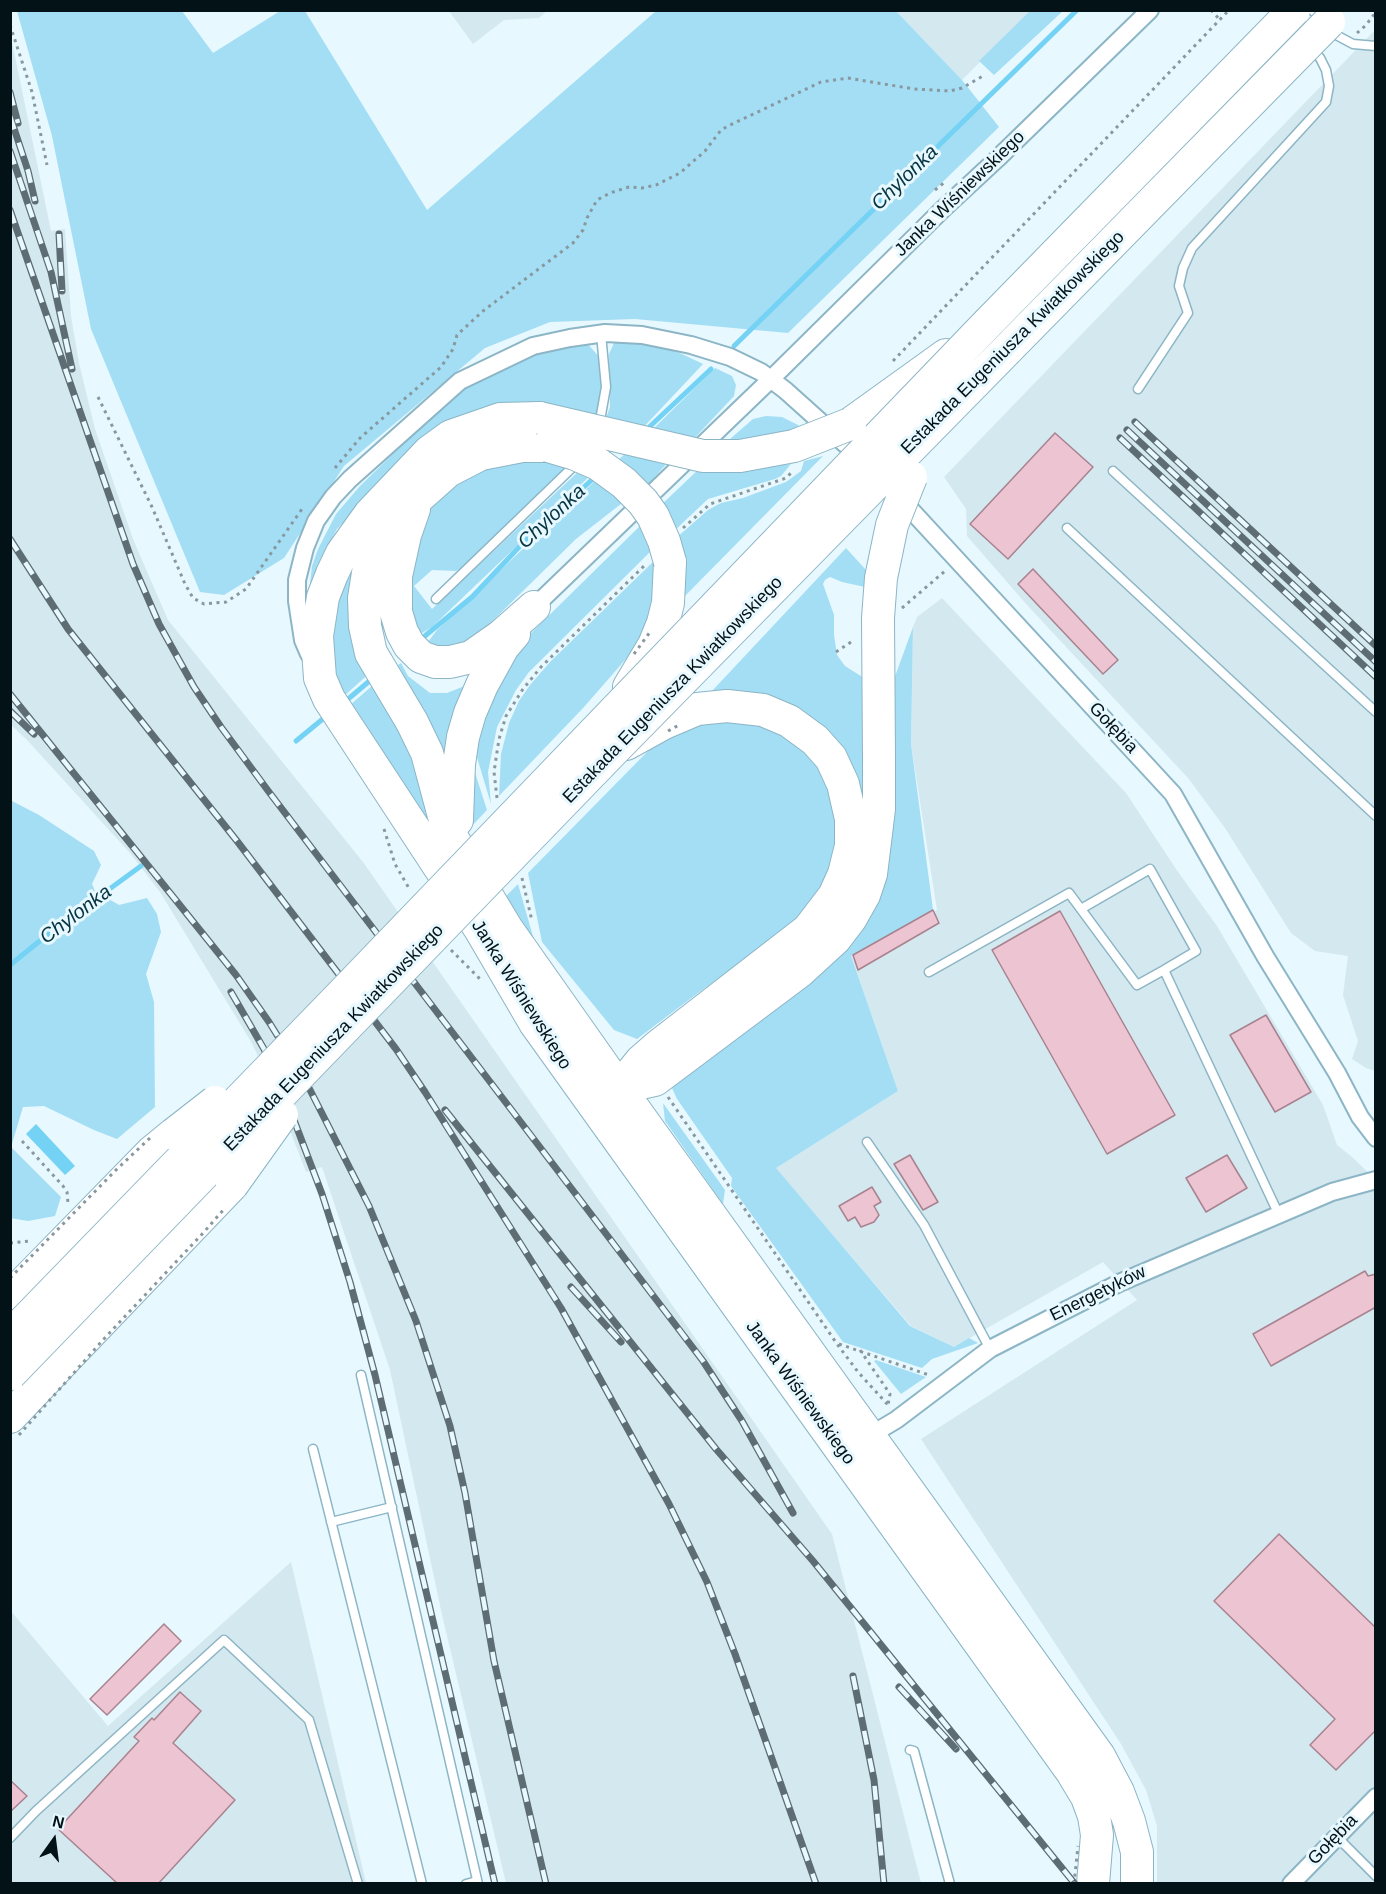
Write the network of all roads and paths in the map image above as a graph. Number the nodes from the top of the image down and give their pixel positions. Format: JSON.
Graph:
{"nodes":[{"id":1,"x":1150,"y":10,"type":"edge"},
{"id":2,"x":1211,"y":10,"type":"edge"},
{"id":3,"x":1229,"y":10,"type":"edge"},
{"id":4,"x":1275,"y":10,"type":"edge"},
{"id":5,"x":1312,"y":10,"type":"edge"},
{"id":6,"x":1341,"y":10,"type":"edge"},
{"id":7,"x":1376,"y":12,"type":"edge"},
{"id":8,"x":1220,"y":20,"type":"junction"},
{"id":9,"x":1294,"y":24,"type":"edge"},
{"id":10,"x":10,"y":25,"type":"edge"},
{"id":11,"x":1348,"y":41,"type":"junction"},
{"id":12,"x":1376,"y":46,"type":"edge"},
{"id":13,"x":983,"y":76,"type":"dead end"},
{"id":14,"x":47,"y":165,"type":"dead end"},
{"id":15,"x":985,"y":326,"type":"junction"},
{"id":16,"x":601,"y":334,"type":"junction"},
{"id":17,"x":891,"y":364,"type":"dead end"},
{"id":18,"x":987,"y":369,"type":"junction"},
{"id":19,"x":771,"y":379,"type":"junction"},
{"id":20,"x":1138,"y":389,"type":"dead end"},
{"id":21,"x":98,"y":397,"type":"dead end"},
{"id":22,"x":544,"y":432,"type":"junction"},
{"id":23,"x":596,"y":446,"type":"dead end"},
{"id":24,"x":587,"y":454,"type":"dead end"},
{"id":25,"x":796,"y":467,"type":"dead end"},
{"id":26,"x":334,"y":470,"type":"dead end"},
{"id":27,"x":1113,"y":471,"type":"dead end"},
{"id":28,"x":418,"y":498,"type":"junction"},
{"id":29,"x":307,"y":503,"type":"dead end"},
{"id":30,"x":1067,"y":528,"type":"dead end"},
{"id":31,"x":680,"y":530,"type":"dead end"},
{"id":32,"x":648,"y":562,"type":"dead end"},
{"id":33,"x":436,"y":599,"type":"dead end"},
{"id":34,"x":534,"y":607,"type":"junction"},
{"id":35,"x":650,"y":632,"type":"dead end"},
{"id":36,"x":628,"y":661,"type":"dead end"},
{"id":37,"x":324,"y":689,"type":"junction"},
{"id":38,"x":1376,"y":712,"type":"edge"},
{"id":39,"x":613,"y":713,"type":"junction"},
{"id":40,"x":679,"y":725,"type":"dead end"},
{"id":41,"x":664,"y":734,"type":"dead end"},
{"id":42,"x":610,"y":754,"type":"junction"},
{"id":43,"x":506,"y":794,"type":"dead end"},
{"id":44,"x":1376,"y":816,"type":"edge"},
{"id":45,"x":467,"y":864,"type":"junction"},
{"id":46,"x":522,"y":878,"type":"dead end"},
{"id":47,"x":412,"y":891,"type":"dead end"},
{"id":48,"x":404,"y":898,"type":"dead end"},
{"id":49,"x":1081,"y":909,"type":"junction"},
{"id":50,"x":534,"y":929,"type":"dead end"},
{"id":51,"x":456,"y":942,"type":"dead end"},
{"id":52,"x":448,"y":950,"type":"dead end"},
{"id":53,"x":1164,"y":970,"type":"junction"},
{"id":54,"x":928,"y":972,"type":"dead end"},
{"id":55,"x":352,"y":1020,"type":"junction"},
{"id":56,"x":293,"y":1044,"type":"junction"},
{"id":57,"x":618,"y":1088,"type":"junction"},
{"id":58,"x":667,"y":1096,"type":"dead end"},
{"id":59,"x":594,"y":1107,"type":"junction"},
{"id":60,"x":155,"y":1134,"type":"dead end"},
{"id":61,"x":1376,"y":1138,"type":"edge"},
{"id":62,"x":22,"y":1142,"type":"dead end"},
{"id":63,"x":867,"y":1142,"type":"dead end"},
{"id":64,"x":1376,"y":1180,"type":"edge"},
{"id":65,"x":227,"y":1205,"type":"dead end"},
{"id":66,"x":67,"y":1207,"type":"dead end"},
{"id":67,"x":1279,"y":1215,"type":"junction"},
{"id":68,"x":31,"y":1241,"type":"dead end"},
{"id":69,"x":10,"y":1243,"type":"edge"},
{"id":70,"x":10,"y":1278,"type":"edge"},
{"id":71,"x":10,"y":1297,"type":"edge"},
{"id":72,"x":10,"y":1336,"type":"edge"},
{"id":73,"x":837,"y":1344,"type":"junction"},
{"id":74,"x":831,"y":1345,"type":"dead end"},
{"id":75,"x":990,"y":1348,"type":"junction"},
{"id":76,"x":860,"y":1350,"type":"junction"},
{"id":77,"x":10,"y":1374,"type":"edge"},
{"id":78,"x":362,"y":1375,"type":"dead end"},
{"id":79,"x":939,"y":1387,"type":"junction"},
{"id":80,"x":15,"y":1426,"type":"edge"},
{"id":81,"x":856,"y":1444,"type":"junction"},
{"id":82,"x":313,"y":1449,"type":"dead end"},
{"id":83,"x":392,"y":1507,"type":"junction"},
{"id":84,"x":332,"y":1522,"type":"junction"},
{"id":85,"x":910,"y":1750,"type":"dead end"},
{"id":86,"x":1376,"y":1797,"type":"edge"},
{"id":87,"x":1336,"y":1836,"type":"junction"},
{"id":88,"x":10,"y":1838,"type":"edge"},
{"id":89,"x":1089,"y":1863,"type":"edge"},
{"id":90,"x":1376,"y":1876,"type":"edge"},
{"id":91,"x":478,"y":1882,"type":"edge"},
{"id":92,"x":358,"y":1884,"type":"edge"},
{"id":93,"x":422,"y":1884,"type":"edge"},
{"id":94,"x":466,"y":1884,"type":"edge"},
{"id":95,"x":950,"y":1884,"type":"edge"},
{"id":96,"x":1074,"y":1884,"type":"edge"},
{"id":97,"x":1137,"y":1884,"type":"edge"},
{"id":98,"x":1291,"y":1884,"type":"edge"}],
"edges":[{"from":1,"to":19,"type":"street","name":"Janka Wiśniewskiego"},
{"from":2,"to":8,"type":"path"},
{"from":3,"to":8,"type":"path"},
{"from":4,"to":9,"type":"lane"},
{"from":5,"to":11,"type":"lane"},
{"from":6,"to":18,"type":"highway","name":"Estakada Eugeniusza Kwiatkowskiego","bridge":true},
{"from":7,"to":11,"type":"path"},
{"from":8,"to":17,"type":"path"},
{"from":9,"to":15,"type":"highway","name":"Estakada Eugeniusza Kwiatkowskiego","bridge":true},
{"from":9,"to":20,"type":"lane"},
{"from":10,"to":14,"type":"path"},
{"from":11,"to":12,"type":"lane"},
{"from":13,"to":26,"type":"path"},
{"from":15,"to":22,"type":"highway","bridge":true},
{"from":15,"to":39,"type":"highway","name":"Estakada Eugeniusza Kwiatkowskiego","bridge":true},
{"from":16,"to":19,"type":"street","name":"Janka Wiśniewskiego"},
{"from":16,"to":23,"type":"lane"},
{"from":16,"to":37,"type":"street","name":"Janka Wiśniewskiego"},
{"from":18,"to":42,"type":"highway","name":"Estakada Eugeniusza Kwiatkowskiego","bridge":true},
{"from":18,"to":57,"type":"highway","bridge":true},
{"from":19,"to":34,"type":"street","name":"Janka Wiśniewskiego"},
{"from":19,"to":61,"type":"street","name":"Gołębia"},
{"from":21,"to":29,"type":"path"},
{"from":22,"to":28,"type":"highway"},
{"from":22,"to":37,"type":"highway"},
{"from":22,"to":39,"type":"highway","bridge":true},
{"from":24,"to":33,"type":"lane"},
{"from":25,"to":31,"type":"path"},
{"from":27,"to":38,"type":"lane"},
{"from":28,"to":34,"type":"highway"},
{"from":28,"to":45,"type":"highway"},
{"from":30,"to":44,"type":"lane"},
{"from":32,"to":43,"type":"path"},
{"from":34,"to":45,"type":"highway"},
{"from":35,"to":36,"type":"path","bridge":true},
{"from":37,"to":59,"type":"highway","name":"Janka Wiśniewskiego"},
{"from":39,"to":56,"type":"highway","name":"Estakada Eugeniusza Kwiatkowskiego","bridge":true},
{"from":40,"to":41,"type":"path","bridge":true},
{"from":42,"to":55,"type":"highway","name":"Estakada Eugeniusza Kwiatkowskiego","bridge":true},
{"from":42,"to":57,"type":"highway","bridge":true},
{"from":45,"to":57,"type":"highway","name":"Janka Wiśniewskiego"},
{"from":46,"to":50,"type":"path"},
{"from":47,"to":48,"type":"path"},
{"from":49,"to":53,"type":"lane"},
{"from":49,"to":53,"type":"lane"},
{"from":49,"to":54,"type":"lane"},
{"from":51,"to":52,"type":"path"},
{"from":53,"to":67,"type":"lane"},
{"from":55,"to":77,"type":"highway","name":"Estakada Eugeniusza Kwiatkowskiego","bridge":true},
{"from":55,"to":80,"type":"highway","bridge":true},
{"from":56,"to":71,"type":"highway","bridge":true},
{"from":56,"to":72,"type":"highway","name":"Estakada Eugeniusza Kwiatkowskiego","bridge":true},
{"from":57,"to":59,"type":"highway"},
{"from":57,"to":81,"type":"highway","name":"Janka Wiśniewskiego"},
{"from":58,"to":73,"type":"path"},
{"from":59,"to":81,"type":"highway","name":"Janka Wiśniewskiego"},
{"from":60,"to":70,"type":"path","bridge":true},
{"from":62,"to":66,"type":"path"},
{"from":63,"to":75,"type":"lane"},
{"from":64,"to":67,"type":"street","name":"Energetyków"},
{"from":65,"to":80,"type":"path","bridge":true},
{"from":67,"to":75,"type":"street","name":"Energetyków"},
{"from":68,"to":69,"type":"path"},
{"from":73,"to":74,"type":"path"},
{"from":73,"to":76,"type":"path"},
{"from":73,"to":76,"type":"path"},
{"from":75,"to":79,"type":"street","name":"Energetyków"},
{"from":76,"to":79,"type":"path"},
{"from":78,"to":83,"type":"lane"},
{"from":79,"to":81,"type":"street","name":"Energetyków"},
{"from":81,"to":89,"type":"highway","name":"Janka Wiśniewskiego"},
{"from":81,"to":97,"type":"highway","name":"Janka Wiśniewskiego"},
{"from":82,"to":84,"type":"lane"},
{"from":83,"to":84,"type":"lane"},
{"from":83,"to":91,"type":"lane"},
{"from":84,"to":93,"type":"lane"},
{"from":85,"to":95,"type":"lane"},
{"from":86,"to":87,"type":"street","name":"Gołębia"},
{"from":87,"to":90,"type":"lane"},
{"from":87,"to":98,"type":"street","name":"Gołębia"},
{"from":88,"to":92,"type":"lane"},
{"from":89,"to":96,"type":"path","bridge":true},
{"from":91,"to":94,"type":"lane"}]}
